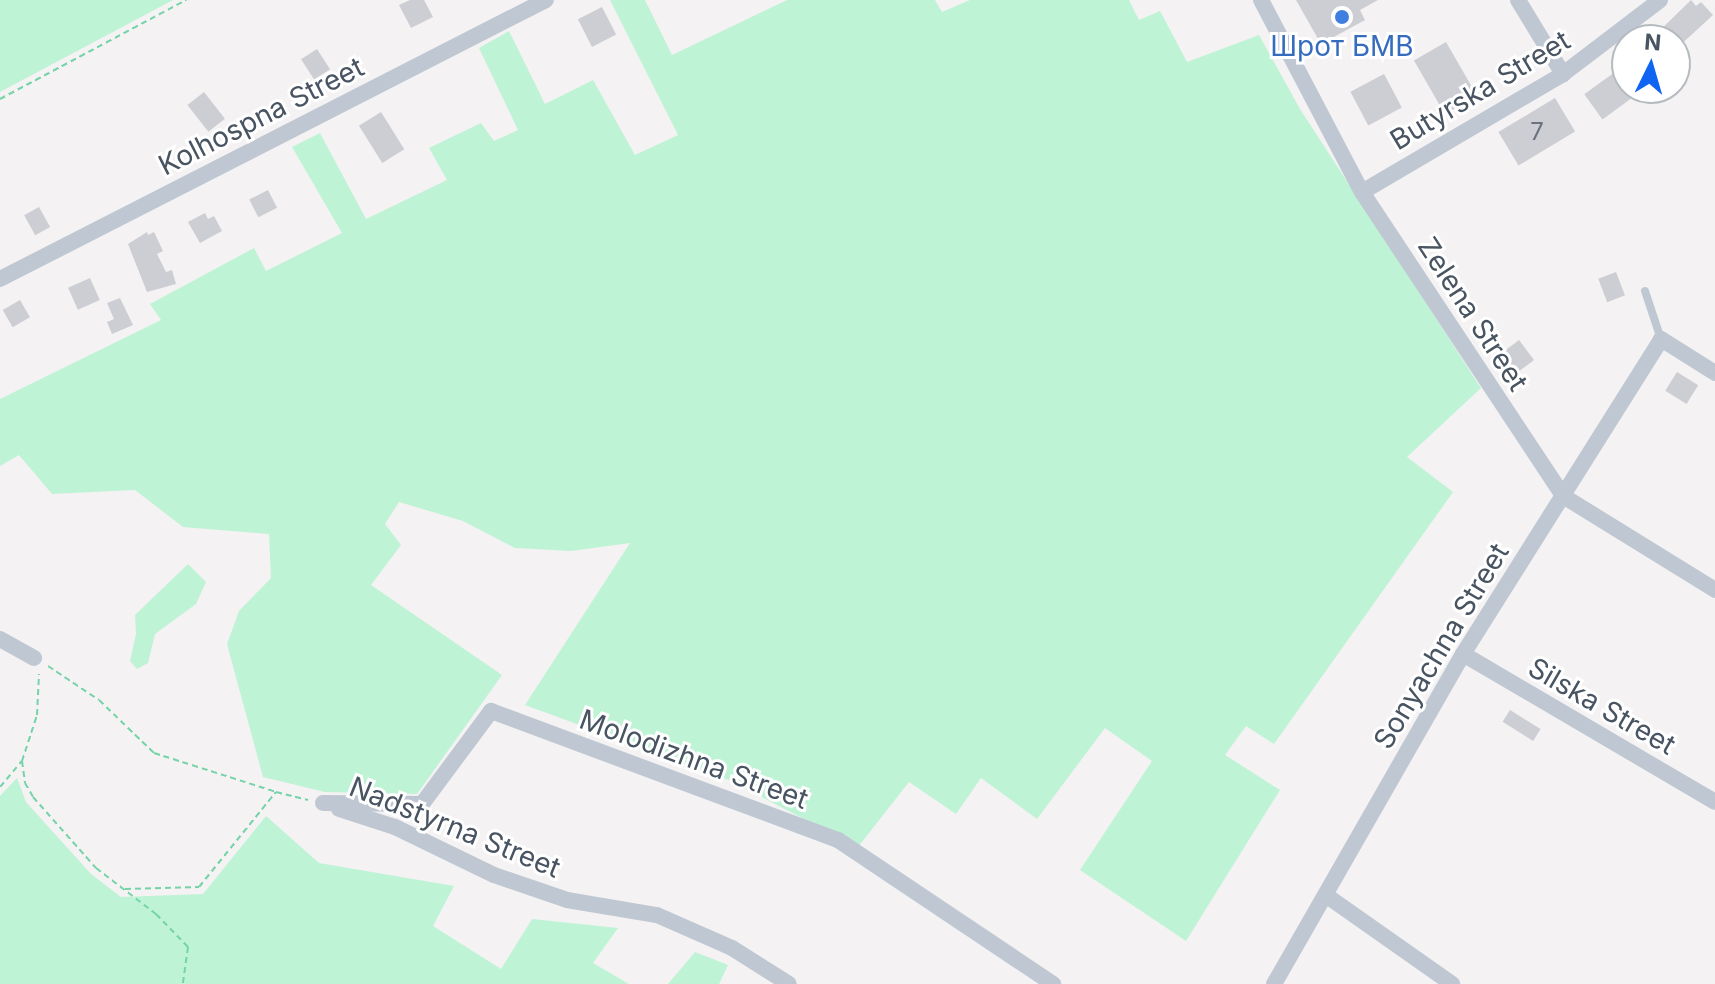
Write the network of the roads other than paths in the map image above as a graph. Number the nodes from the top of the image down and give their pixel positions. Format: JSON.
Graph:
{"nodes":[{"id":1,"x":546,"y":0,"type":"edge"},
{"id":2,"x":1261,"y":0,"type":"edge"},
{"id":3,"x":1518,"y":0,"type":"edge"},
{"id":4,"x":1660,"y":0,"type":"edge"},
{"id":5,"x":1563,"y":74,"type":"junction"},
{"id":6,"x":1362,"y":192,"type":"junction"},
{"id":7,"x":0,"y":279,"type":"edge"},
{"id":8,"x":1645,"y":291,"type":"dead end"},
{"id":9,"x":1661,"y":339,"type":"junction"},
{"id":10,"x":1715,"y":373,"type":"edge"},
{"id":11,"x":1563,"y":496,"type":"junction"},
{"id":12,"x":1715,"y":590,"type":"edge"},
{"id":13,"x":0,"y":639,"type":"edge"},
{"id":14,"x":1463,"y":654,"type":"junction"},
{"id":15,"x":34,"y":658,"type":"road end"},
{"id":16,"x":1715,"y":802,"type":"edge"},
{"id":17,"x":323,"y":803,"type":"joint"},
{"id":18,"x":1327,"y":896,"type":"junction"},
{"id":19,"x":789,"y":984,"type":"edge"},
{"id":20,"x":1053,"y":984,"type":"edge"},
{"id":21,"x":1274,"y":984,"type":"edge"},
{"id":22,"x":1452,"y":984,"type":"edge"}],
"edges":[{"from":1,"to":7,"type":"street","name":"Kolhospna Street"},
{"from":2,"to":6,"type":"street","name":"Zelena Street"},
{"from":3,"to":5,"type":"street"},
{"from":4,"to":5,"type":"street","name":"Butyrska Street"},
{"from":5,"to":6,"type":"street","name":"Butyrska Street"},
{"from":6,"to":11,"type":"street","name":"Zelena Street"},
{"from":8,"to":9,"type":"lane"},
{"from":9,"to":10,"type":"street"},
{"from":9,"to":11,"type":"street","name":"Sonyachna Street"},
{"from":11,"to":12,"type":"street","name":"Zelena Street"},
{"from":11,"to":14,"type":"street","name":"Sonyachna Street"},
{"from":13,"to":15,"type":"street"},
{"from":14,"to":16,"type":"street","name":"Silska Street"},
{"from":14,"to":18,"type":"street","name":"Sonyachna Street"},
{"from":17,"to":19,"type":"street","name":"Nadstyrna Street"},
{"from":17,"to":20,"type":"street","name":"Molodizhna Street"},
{"from":18,"to":21,"type":"street","name":"Sonyachna Street"},
{"from":18,"to":22,"type":"street"}]}
